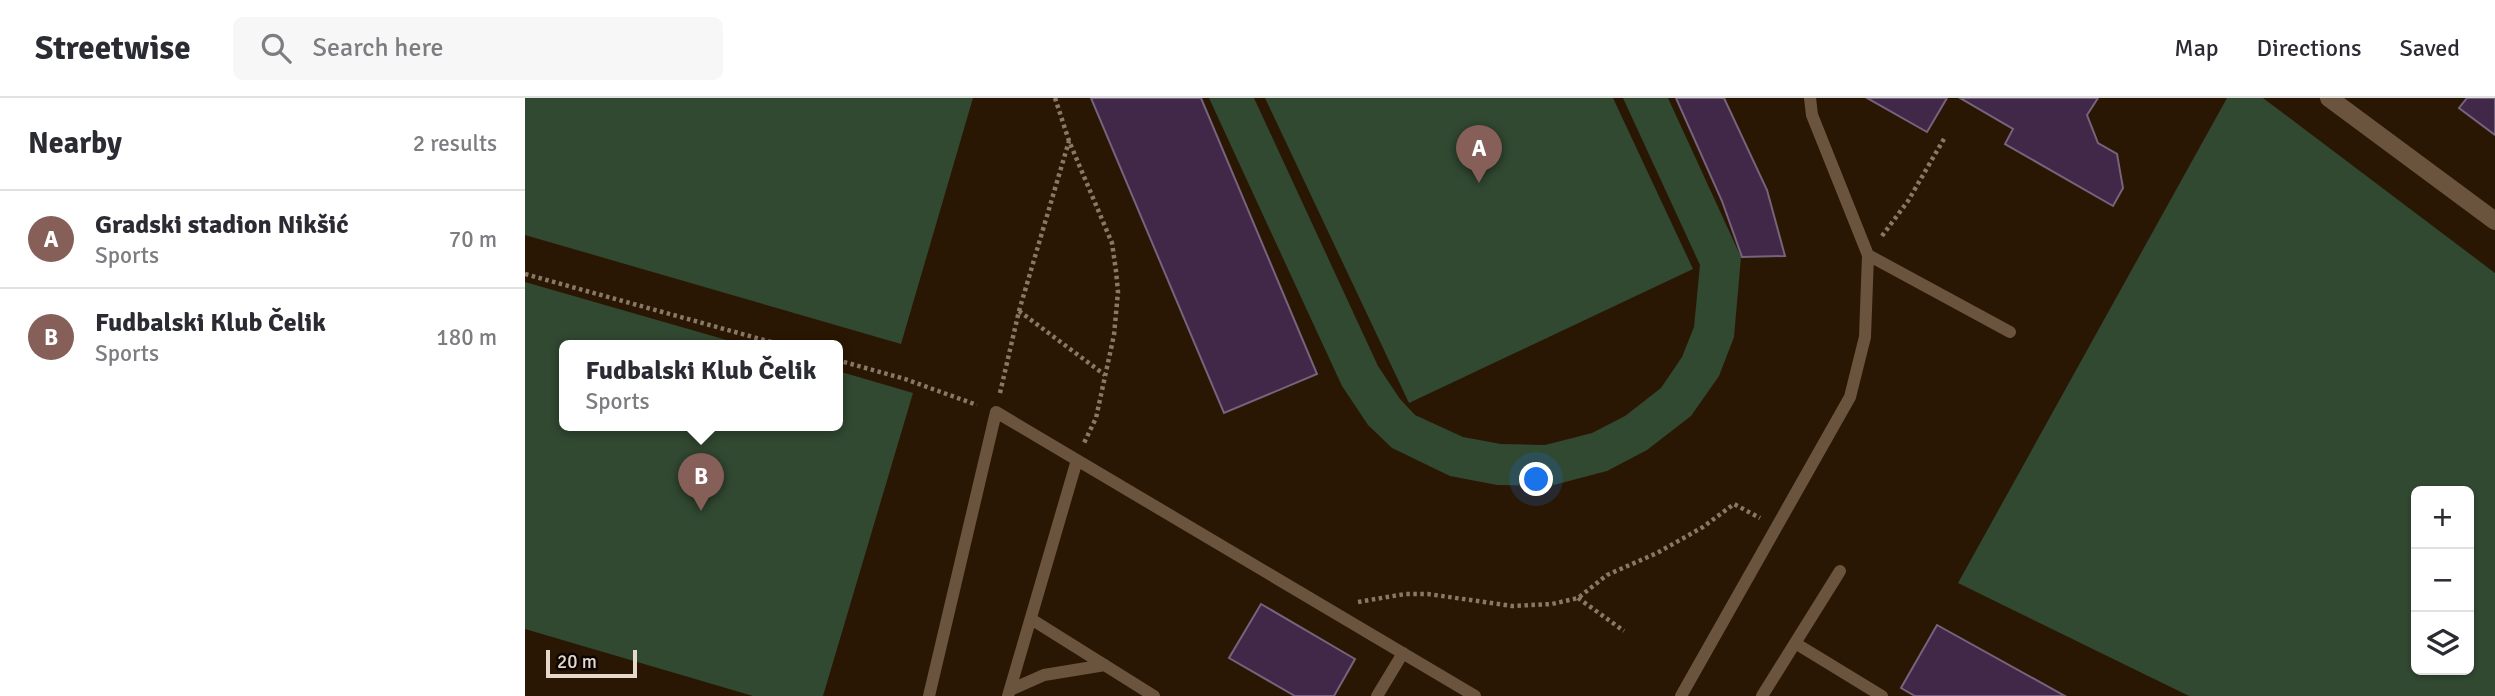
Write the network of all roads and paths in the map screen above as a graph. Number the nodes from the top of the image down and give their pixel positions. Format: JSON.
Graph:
{"nodes":[{"id":1,"x":1055,"y":98,"type":"edge"},
{"id":2,"x":1810,"y":98,"type":"edge"},
{"id":3,"x":2329,"y":98,"type":"edge"},
{"id":4,"x":1945,"y":137,"type":"dead end"},
{"id":5,"x":1069,"y":141,"type":"junction"},
{"id":6,"x":2493,"y":217,"type":"edge"},
{"id":7,"x":1868,"y":255,"type":"junction"},
{"id":8,"x":525,"y":274,"type":"edge"},
{"id":9,"x":1019,"y":311,"type":"junction"},
{"id":10,"x":2010,"y":332,"type":"dead end"},
{"id":11,"x":764,"y":340,"type":"edge"},
{"id":12,"x":843,"y":361,"type":"edge"},
{"id":13,"x":1105,"y":374,"type":"junction"},
{"id":14,"x":996,"y":412,"type":"junction"},
{"id":15,"x":1077,"y":460,"type":"junction"},
{"id":16,"x":1777,"y":527,"type":"junction"},
{"id":17,"x":1840,"y":571,"type":"dead end"},
{"id":18,"x":1578,"y":598,"type":"junction"},
{"id":19,"x":1324,"y":607,"type":"junction"},
{"id":20,"x":1031,"y":619,"type":"junction"},
{"id":21,"x":1624,"y":631,"type":"dead end"},
{"id":22,"x":1795,"y":643,"type":"junction"},
{"id":23,"x":1403,"y":653,"type":"junction"},
{"id":24,"x":1105,"y":665,"type":"junction"},
{"id":25,"x":1009,"y":693,"type":"edge"},
{"id":26,"x":929,"y":696,"type":"edge"},
{"id":27,"x":1154,"y":696,"type":"edge"},
{"id":28,"x":1377,"y":696,"type":"edge"},
{"id":29,"x":1475,"y":696,"type":"edge"},
{"id":30,"x":1681,"y":696,"type":"edge"},
{"id":31,"x":1762,"y":696,"type":"edge"},
{"id":32,"x":1882,"y":696,"type":"edge"}],
"edges":[{"from":1,"to":5,"type":"path"},
{"from":2,"to":7,"type":"lane"},
{"from":3,"to":6,"type":"street"},
{"from":4,"to":7,"type":"path"},
{"from":5,"to":9,"type":"path"},
{"from":5,"to":13,"type":"path"},
{"from":7,"to":10,"type":"lane"},
{"from":7,"to":16,"type":"lane"},
{"from":8,"to":11,"type":"path"},
{"from":9,"to":13,"type":"path"},
{"from":9,"to":14,"type":"path"},
{"from":12,"to":14,"type":"path"},
{"from":13,"to":15,"type":"path"},
{"from":14,"to":15,"type":"lane"},
{"from":14,"to":26,"type":"lane"},
{"from":15,"to":19,"type":"lane"},
{"from":15,"to":20,"type":"lane"},
{"from":16,"to":18,"type":"path"},
{"from":16,"to":30,"type":"lane"},
{"from":17,"to":22,"type":"lane"},
{"from":18,"to":19,"type":"path"},
{"from":18,"to":21,"type":"path"},
{"from":19,"to":23,"type":"lane"},
{"from":20,"to":24,"type":"lane"},
{"from":20,"to":25,"type":"lane"},
{"from":22,"to":31,"type":"lane"},
{"from":22,"to":32,"type":"lane"},
{"from":23,"to":28,"type":"lane"},
{"from":23,"to":29,"type":"lane"},
{"from":24,"to":25,"type":"lane"},
{"from":24,"to":27,"type":"lane"}]}
